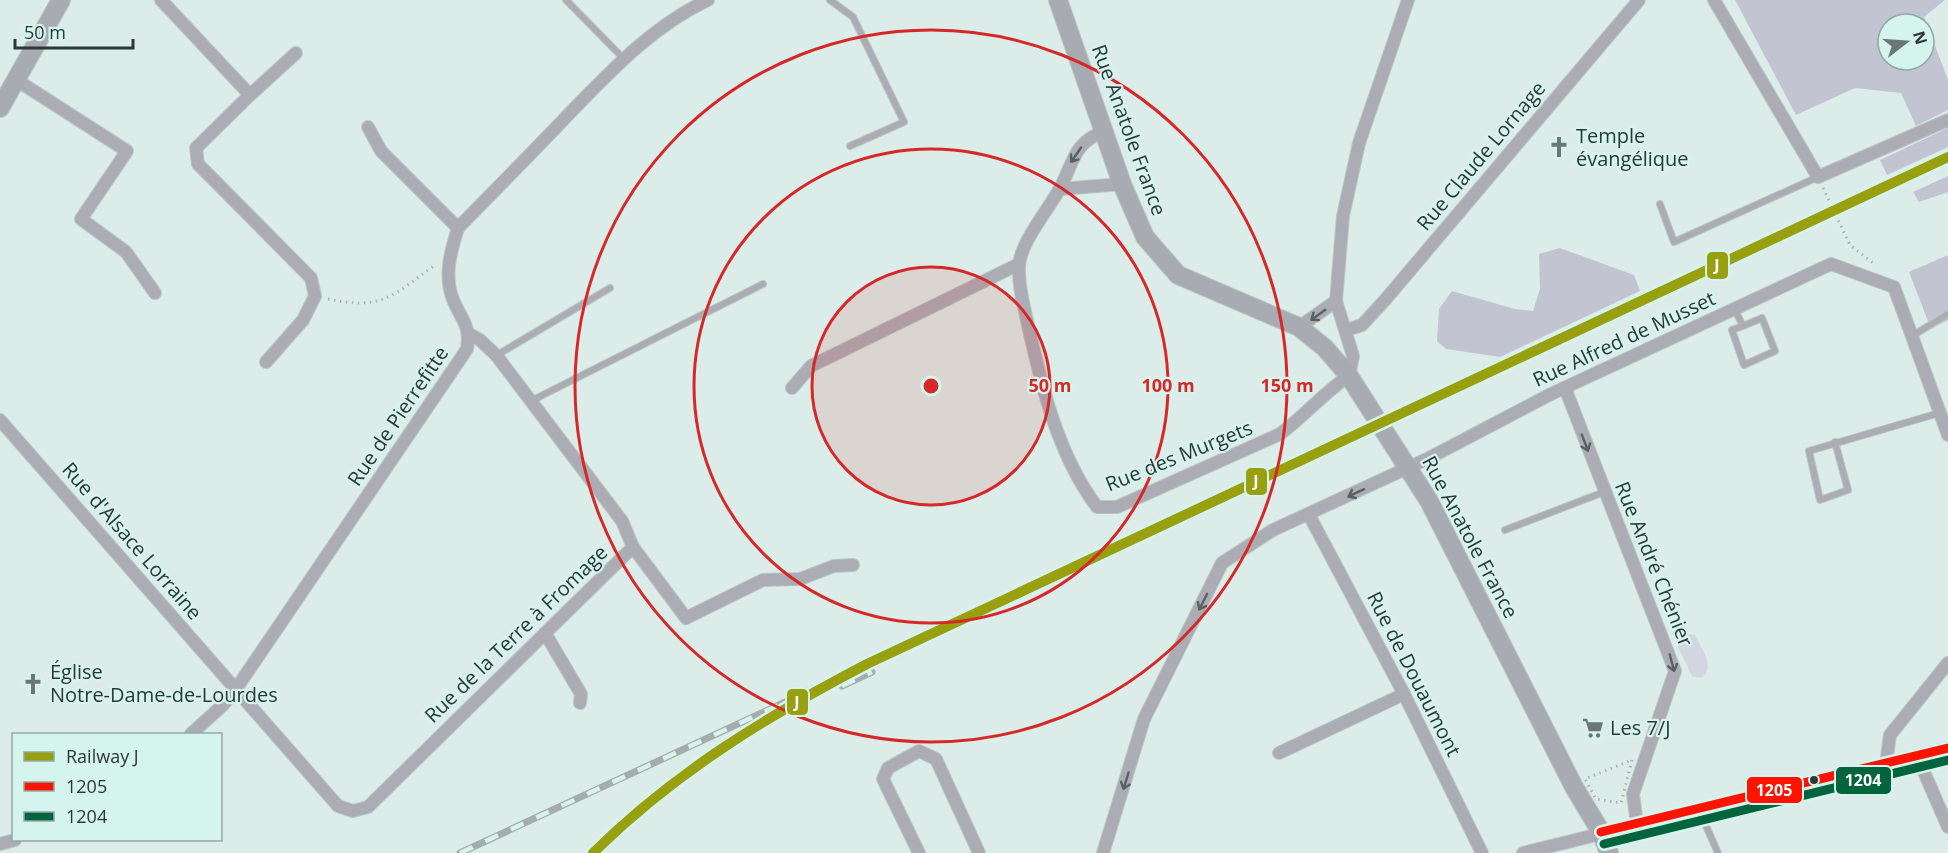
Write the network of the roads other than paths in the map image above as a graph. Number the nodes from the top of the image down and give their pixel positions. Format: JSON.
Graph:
{"nodes":[{"id":1,"x":61,"y":0,"type":"edge"},
{"id":2,"x":161,"y":0,"type":"edge"},
{"id":3,"x":566,"y":0,"type":"edge"},
{"id":4,"x":708,"y":0,"type":"edge"},
{"id":5,"x":830,"y":0,"type":"edge"},
{"id":6,"x":1058,"y":0,"type":"edge"},
{"id":7,"x":1408,"y":0,"type":"edge"},
{"id":8,"x":1639,"y":0,"type":"edge"},
{"id":9,"x":1714,"y":0,"type":"edge"},
{"id":10,"x":296,"y":53,"type":"dead end"},
{"id":11,"x":624,"y":60,"type":"junction"},
{"id":12,"x":18,"y":81,"type":"junction"},
{"id":13,"x":250,"y":95,"type":"junction"},
{"id":14,"x":0,"y":108,"type":"edge"},
{"id":15,"x":1948,"y":120,"type":"edge"},
{"id":16,"x":368,"y":127,"type":"dead end"},
{"id":17,"x":1104,"y":131,"type":"junction"},
{"id":18,"x":850,"y":146,"type":"dead end"},
{"id":19,"x":1818,"y":177,"type":"junction"},
{"id":20,"x":1122,"y":184,"type":"junction"},
{"id":21,"x":1060,"y":189,"type":"junction"},
{"id":22,"x":1660,"y":204,"type":"dead end"},
{"id":23,"x":458,"y":228,"type":"junction"},
{"id":24,"x":1019,"y":264,"type":"junction"},
{"id":25,"x":763,"y":284,"type":"dead end"},
{"id":26,"x":610,"y":288,"type":"dead end"},
{"id":27,"x":155,"y":293,"type":"dead end"},
{"id":28,"x":1336,"y":301,"type":"junction"},
{"id":29,"x":1734,"y":308,"type":"junction"},
{"id":30,"x":1948,"y":314,"type":"edge"},
{"id":31,"x":1743,"y":326,"type":"junction"},
{"id":32,"x":1299,"y":327,"type":"junction"},
{"id":33,"x":1347,"y":330,"type":"junction"},
{"id":34,"x":469,"y":334,"type":"junction"},
{"id":35,"x":1912,"y":336,"type":"junction"},
{"id":36,"x":496,"y":355,"type":"junction"},
{"id":37,"x":266,"y":362,"type":"dead end"},
{"id":38,"x":1348,"y":375,"type":"junction"},
{"id":39,"x":792,"y":388,"type":"dead end"},
{"id":40,"x":1565,"y":388,"type":"junction"},
{"id":41,"x":531,"y":401,"type":"junction"},
{"id":42,"x":1940,"y":412,"type":"junction"},
{"id":43,"x":0,"y":420,"type":"edge"},
{"id":44,"x":1948,"y":435,"type":"edge"},
{"id":45,"x":1835,"y":442,"type":"junction"},
{"id":46,"x":1409,"y":468,"type":"junction"},
{"id":47,"x":1604,"y":492,"type":"junction"},
{"id":48,"x":1309,"y":515,"type":"junction"},
{"id":49,"x":1505,"y":530,"type":"dead end"},
{"id":50,"x":633,"y":547,"type":"junction"},
{"id":51,"x":853,"y":565,"type":"dead end"},
{"id":52,"x":545,"y":633,"type":"junction"},
{"id":53,"x":1948,"y":663,"type":"edge"},
{"id":54,"x":236,"y":688,"type":"junction"},
{"id":55,"x":1404,"y":694,"type":"junction"},
{"id":56,"x":579,"y":703,"type":"dead end"},
{"id":57,"x":192,"y":733,"type":"edge"},
{"id":58,"x":1948,"y":748,"type":"edge"},
{"id":59,"x":1279,"y":753,"type":"dead end"},
{"id":60,"x":1917,"y":756,"type":"junction"},
{"id":61,"x":1886,"y":764,"type":"junction"},
{"id":62,"x":1699,"y":810,"type":"junction"},
{"id":63,"x":1637,"y":824,"type":"junction"},
{"id":64,"x":1948,"y":827,"type":"edge"},
{"id":65,"x":1601,"y":832,"type":"junction"},
{"id":66,"x":919,"y":853,"type":"edge"},
{"id":67,"x":979,"y":853,"type":"edge"},
{"id":68,"x":1103,"y":853,"type":"edge"},
{"id":69,"x":1482,"y":853,"type":"edge"},
{"id":70,"x":1523,"y":853,"type":"edge"},
{"id":71,"x":1609,"y":853,"type":"edge"},
{"id":72,"x":1718,"y":853,"type":"edge"}],
"edges":[{"from":1,"to":12,"type":"street"},
{"from":2,"to":13,"type":"street"},
{"from":3,"to":11,"type":"lane"},
{"from":4,"to":11,"type":"street","name":"Rue de Pierrefitte"},
{"from":5,"to":18,"type":"lane"},
{"from":6,"to":17,"type":"street","name":"Rue Anatole France"},
{"from":7,"to":28,"type":"street"},
{"from":8,"to":33,"type":"street","name":"Rue Claude Lornage"},
{"from":9,"to":19,"type":"street"},
{"from":10,"to":13,"type":"street"},
{"from":11,"to":23,"type":"street","name":"Rue de Pierrefitte"},
{"from":12,"to":14,"type":"street"},
{"from":12,"to":27,"type":"street"},
{"from":13,"to":37,"type":"street"},
{"from":15,"to":19,"type":"street"},
{"from":16,"to":23,"type":"street"},
{"from":17,"to":20,"type":"street","name":"Rue Anatole France"},
{"from":17,"to":21,"type":"street","name":"Rue des Murgets","one_way":true},
{"from":19,"to":22,"type":"lane"},
{"from":20,"to":21,"type":"street"},
{"from":20,"to":32,"type":"street","name":"Rue Anatole France"},
{"from":21,"to":24,"type":"street","name":"Rue des Murgets"},
{"from":23,"to":34,"type":"street","name":"Rue de Pierrefitte"},
{"from":24,"to":38,"type":"street","name":"Rue des Murgets"},
{"from":24,"to":39,"type":"street"},
{"from":25,"to":41,"type":"lane"},
{"from":26,"to":36,"type":"lane"},
{"from":28,"to":32,"type":"street","one_way":true},
{"from":28,"to":33,"type":"street"},
{"from":29,"to":31,"type":"lane"},
{"from":29,"to":35,"type":"street","name":"Rue Alfred de Musset"},
{"from":29,"to":40,"type":"street","name":"Rue Alfred de Musset"},
{"from":30,"to":35,"type":"lane"},
{"from":31,"to":31,"type":"lane"},
{"from":32,"to":38,"type":"street","name":"Rue Anatole France"},
{"from":33,"to":38,"type":"street"},
{"from":34,"to":36,"type":"street","name":"Rue de la Terre à Fromage"},
{"from":34,"to":54,"type":"street","name":"Rue de Pierrefitte"},
{"from":35,"to":42,"type":"street"},
{"from":36,"to":41,"type":"street","name":"Rue de la Terre à Fromage"},
{"from":38,"to":46,"type":"street","name":"Rue Anatole France"},
{"from":40,"to":46,"type":"street","name":"Rue Alfred de Musset"},
{"from":40,"to":47,"type":"street","name":"Rue André Chénier","one_way":true},
{"from":41,"to":50,"type":"street","name":"Rue de la Terre à Fromage"},
{"from":42,"to":44,"type":"street"},
{"from":42,"to":45,"type":"lane"},
{"from":43,"to":54,"type":"street","name":"Rue d'Alsace Lorraine"},
{"from":45,"to":45,"type":"lane"},
{"from":46,"to":48,"type":"street","one_way":true},
{"from":46,"to":65,"type":"street","name":"Rue Anatole France"},
{"from":47,"to":49,"type":"lane"},
{"from":47,"to":63,"type":"street","name":"Rue André Chénier","one_way":true},
{"from":48,"to":55,"type":"street","name":"Rue de Douaumont"},
{"from":48,"to":68,"type":"street","one_way":true},
{"from":50,"to":51,"type":"street"},
{"from":50,"to":52,"type":"street","name":"Rue de la Terre à Fromage"},
{"from":52,"to":54,"type":"street","name":"Rue de la Terre à Fromage"},
{"from":52,"to":56,"type":"street"},
{"from":53,"to":61,"type":"street"},
{"from":54,"to":57,"type":"street","name":"Rue de Pierrefitte"},
{"from":55,"to":59,"type":"street"},
{"from":55,"to":69,"type":"street","name":"Rue de Douaumont"},
{"from":58,"to":60,"type":"street"},
{"from":60,"to":61,"type":"street"},
{"from":60,"to":64,"type":"street"},
{"from":61,"to":62,"type":"street"},
{"from":62,"to":63,"type":"street"},
{"from":62,"to":72,"type":"lane"},
{"from":63,"to":65,"type":"street"},
{"from":65,"to":70,"type":"street"},
{"from":65,"to":71,"type":"street","name":"Rue Anatole France"},
{"from":66,"to":67,"type":"street"}]}
